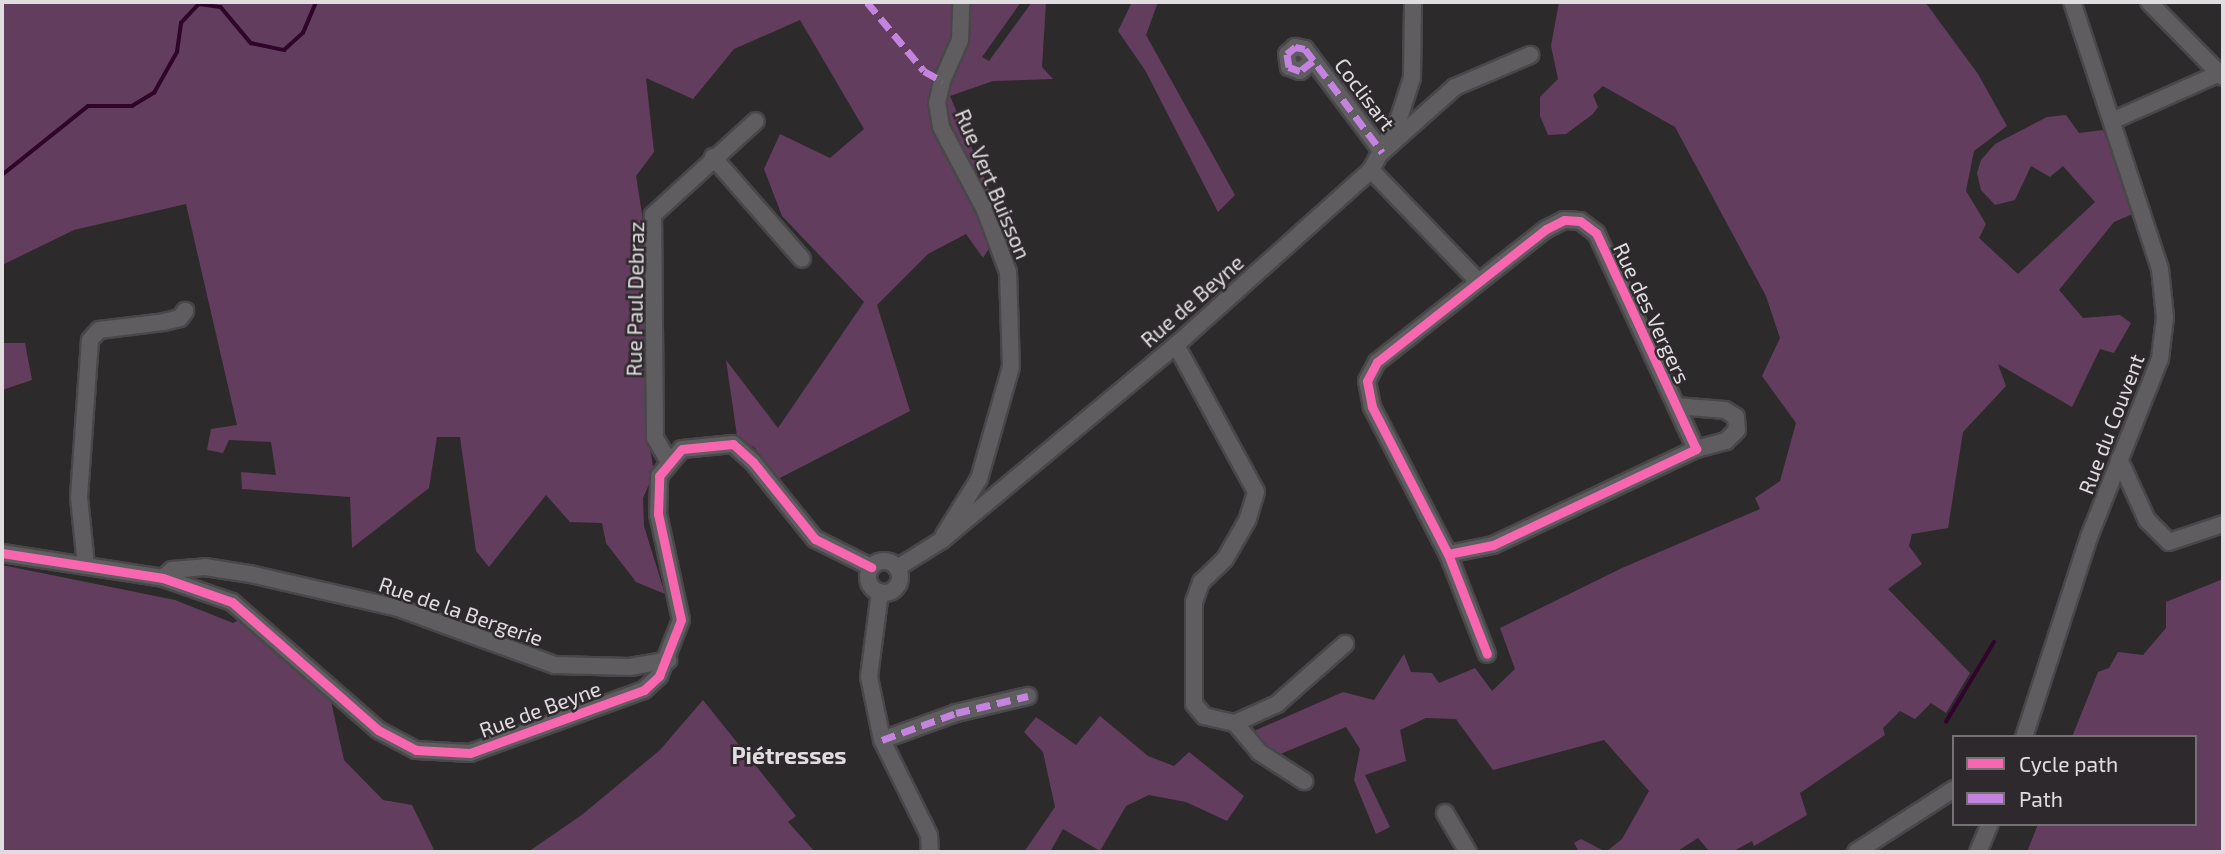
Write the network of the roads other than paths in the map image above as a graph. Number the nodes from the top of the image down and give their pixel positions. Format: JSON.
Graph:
{"nodes":[{"id":1,"x":961,"y":2,"type":"edge"},
{"id":2,"x":1413,"y":2,"type":"edge"},
{"id":3,"x":2073,"y":2,"type":"edge"},
{"id":4,"x":2149,"y":2,"type":"edge"},
{"id":5,"x":1530,"y":55,"type":"dead end"},
{"id":6,"x":1314,"y":61,"type":"dead end"},
{"id":7,"x":2222,"y":75,"type":"edge"},
{"id":8,"x":2114,"y":120,"type":"junction"},
{"id":9,"x":756,"y":121,"type":"dead end"},
{"id":10,"x":1382,"y":152,"type":"junction"},
{"id":11,"x":713,"y":157,"type":"junction"},
{"id":12,"x":1371,"y":170,"type":"junction"},
{"id":13,"x":802,"y":259,"type":"dead end"},
{"id":14,"x":1478,"y":281,"type":"junction"},
{"id":15,"x":185,"y":311,"type":"dead end"},
{"id":16,"x":1176,"y":345,"type":"junction"},
{"id":17,"x":1676,"y":406,"type":"junction"},
{"id":18,"x":1696,"y":449,"type":"junction"},
{"id":19,"x":2119,"y":459,"type":"junction"},
{"id":20,"x":669,"y":462,"type":"junction"},
{"id":21,"x":2223,"y":524,"type":"edge"},
{"id":22,"x":942,"y":540,"type":"junction"},
{"id":23,"x":2,"y":553,"type":"edge"},
{"id":24,"x":1448,"y":554,"type":"junction"},
{"id":25,"x":86,"y":565,"type":"junction"},
{"id":26,"x":871,"y":567,"type":"junction"},
{"id":27,"x":897,"y":568,"type":"junction"},
{"id":28,"x":163,"y":578,"type":"junction"},
{"id":29,"x":880,"y":592,"type":"junction"},
{"id":30,"x":1345,"y":643,"type":"dead end"},
{"id":31,"x":1487,"y":654,"type":"dead end"},
{"id":32,"x":668,"y":660,"type":"junction"},
{"id":33,"x":1028,"y":696,"type":"dead end"},
{"id":34,"x":1235,"y":723,"type":"junction"},
{"id":35,"x":2025,"y":735,"type":"edge"},
{"id":36,"x":882,"y":740,"type":"junction"},
{"id":37,"x":1304,"y":781,"type":"dead end"},
{"id":38,"x":1952,"y":790,"type":"edge"},
{"id":39,"x":1445,"y":813,"type":"dead end"},
{"id":40,"x":1989,"y":826,"type":"edge"},
{"id":41,"x":930,"y":852,"type":"edge"},
{"id":42,"x":1468,"y":852,"type":"edge"},
{"id":43,"x":1856,"y":852,"type":"edge"},
{"id":44,"x":1978,"y":852,"type":"edge"}],
"edges":[{"from":1,"to":22,"type":"street","name":"Rue Vert Buisson"},
{"from":2,"to":10,"type":"street","name":"Rue de Beyne"},
{"from":3,"to":8,"type":"street","name":"Rue du Couvent"},
{"from":4,"to":7,"type":"street"},
{"from":5,"to":10,"type":"street"},
{"from":6,"to":10,"type":"street","name":"Coclisart"},
{"from":7,"to":8,"type":"street"},
{"from":8,"to":19,"type":"street","name":"Rue du Couvent"},
{"from":9,"to":11,"type":"street","name":"Rue Paul Debraz"},
{"from":10,"to":12,"type":"street","name":"Rue de Beyne"},
{"from":11,"to":13,"type":"street"},
{"from":11,"to":20,"type":"street","name":"Rue Paul Debraz"},
{"from":12,"to":14,"type":"street"},
{"from":12,"to":16,"type":"street","name":"Rue de Beyne"},
{"from":14,"to":17,"type":"street","name":"Rue des Vergers"},
{"from":14,"to":24,"type":"street","name":"Rue des Vergers"},
{"from":15,"to":25,"type":"street"},
{"from":16,"to":22,"type":"street","name":"Rue de Beyne"},
{"from":16,"to":34,"type":"street"},
{"from":17,"to":18,"type":"street","name":"Rue des Vergers"},
{"from":17,"to":18,"type":"street","name":"Rue des Vergers"},
{"from":18,"to":24,"type":"street","name":"Rue des Vergers"},
{"from":19,"to":21,"type":"street"},
{"from":19,"to":35,"type":"street","name":"Rue du Couvent"},
{"from":20,"to":26,"type":"street"},
{"from":20,"to":32,"type":"street","name":"Rue de Beyne"},
{"from":22,"to":27,"type":"street","name":"Rue de Beyne"},
{"from":23,"to":25,"type":"street","name":"Rue de Beyne"},
{"from":24,"to":31,"type":"street","name":"Rue des Vergers"},
{"from":25,"to":28,"type":"street","name":"Rue de Beyne"},
{"from":26,"to":27,"type":"street"},
{"from":26,"to":29,"type":"street"},
{"from":27,"to":29,"type":"street"},
{"from":28,"to":32,"type":"street","name":"Rue de la Bergerie"},
{"from":28,"to":32,"type":"street","name":"Rue de Beyne"},
{"from":29,"to":36,"type":"street"},
{"from":30,"to":34,"type":"street"},
{"from":33,"to":36,"type":"street"},
{"from":34,"to":37,"type":"street"},
{"from":36,"to":41,"type":"street"},
{"from":38,"to":43,"type":"street"},
{"from":39,"to":42,"type":"street"},
{"from":40,"to":44,"type":"street"}]}
